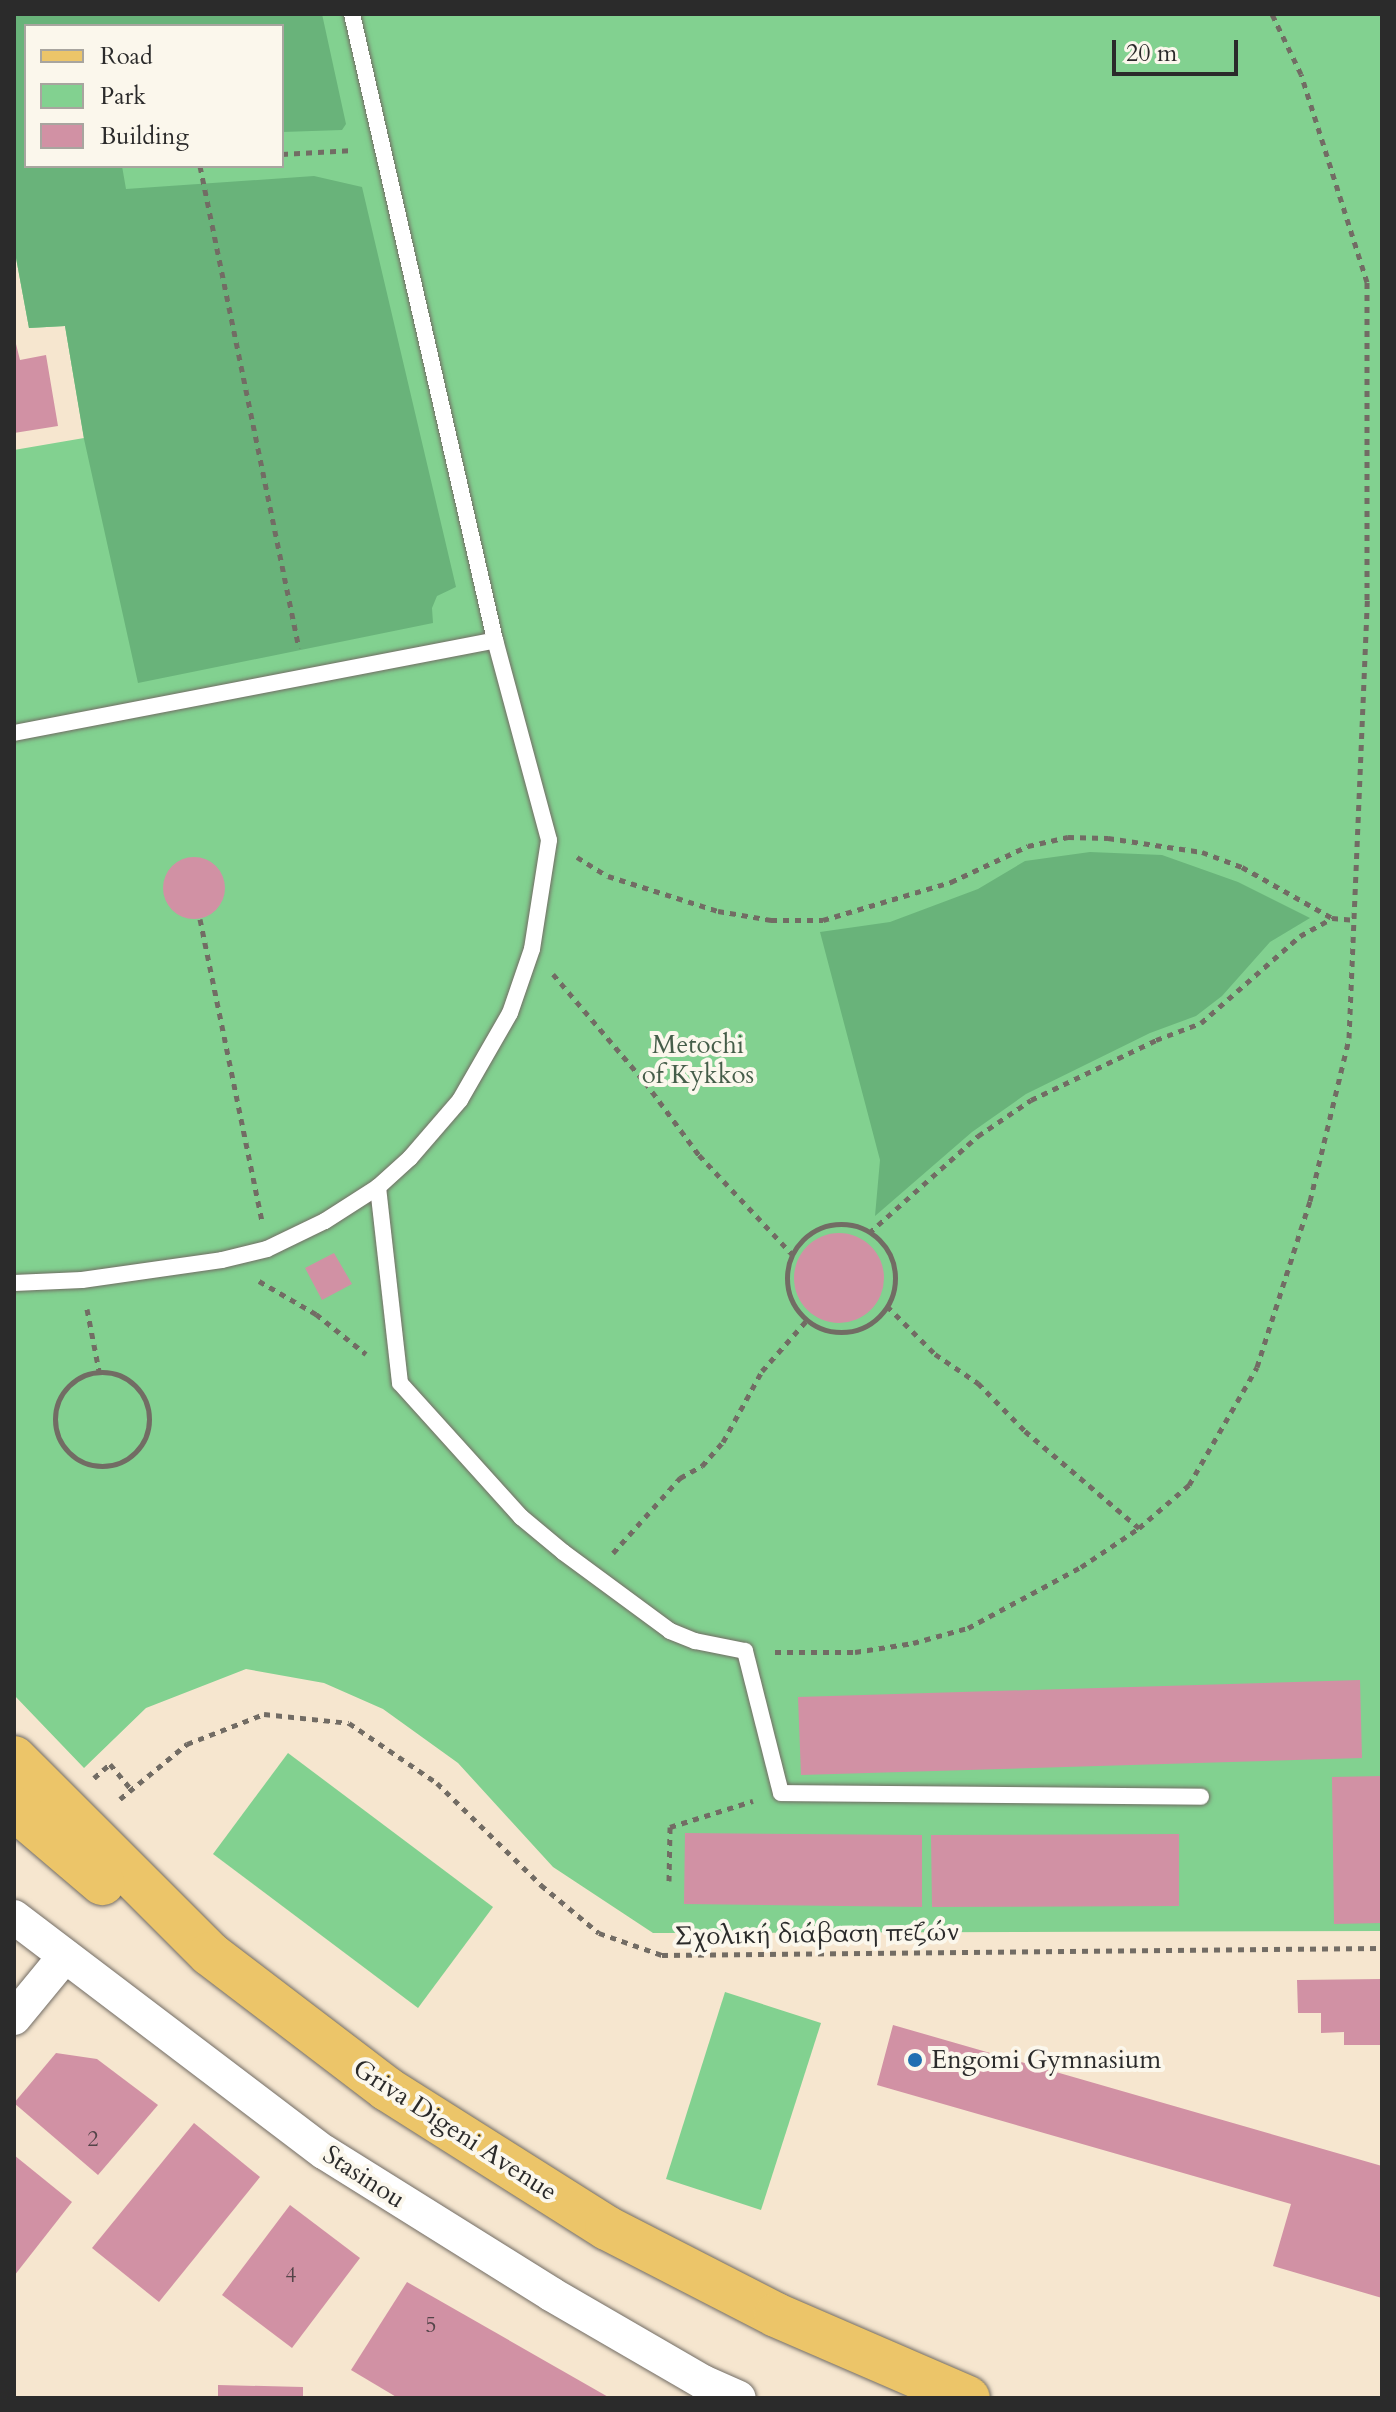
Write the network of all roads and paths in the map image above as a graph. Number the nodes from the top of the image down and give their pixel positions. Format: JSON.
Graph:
{"nodes":[{"id":1,"x":352,"y":14,"type":"edge"},
{"id":2,"x":1272,"y":14,"type":"edge"},
{"id":3,"x":383,"y":148,"type":"junction"},
{"id":4,"x":284,"y":154,"type":"edge"},
{"id":5,"x":200,"y":168,"type":"edge"},
{"id":6,"x":495,"y":640,"type":"junction"},
{"id":7,"x":305,"y":677,"type":"junction"},
{"id":8,"x":14,"y":733,"type":"edge"},
{"id":9,"x":549,"y":840,"type":"junction"},
{"id":10,"x":1332,"y":918,"type":"junction"},
{"id":11,"x":200,"y":919,"type":"dead end"},
{"id":12,"x":1353,"y":920,"type":"junction"},
{"id":13,"x":532,"y":949,"type":"junction"},
{"id":14,"x":378,"y":1187,"type":"junction"},
{"id":15,"x":869,"y":1233,"type":"junction"},
{"id":16,"x":267,"y":1249,"type":"junction"},
{"id":17,"x":793,"y":1255,"type":"junction"},
{"id":18,"x":222,"y":1260,"type":"junction"},
{"id":19,"x":82,"y":1280,"type":"junction"},
{"id":20,"x":14,"y":1283,"type":"edge"},
{"id":21,"x":887,"y":1306,"type":"junction"},
{"id":22,"x":807,"y":1320,"type":"junction"},
{"id":23,"x":99,"y":1371,"type":"junction"},
{"id":24,"x":400,"y":1383,"type":"junction"},
{"id":25,"x":1139,"y":1528,"type":"junction"},
{"id":26,"x":594,"y":1575,"type":"junction"},
{"id":27,"x":745,"y":1651,"type":"junction"},
{"id":28,"x":14,"y":1758,"type":"edge"},
{"id":29,"x":110,"y":1764,"type":"dead end"},
{"id":30,"x":132,"y":1790,"type":"junction"},
{"id":31,"x":781,"y":1793,"type":"junction"},
{"id":32,"x":1201,"y":1797,"type":"dead end"},
{"id":33,"x":120,"y":1799,"type":"dead end"},
{"id":34,"x":14,"y":1808,"type":"edge"},
{"id":35,"x":669,"y":1881,"type":"dead end"},
{"id":36,"x":14,"y":1917,"type":"edge"},
{"id":37,"x":1382,"y":1948,"type":"edge"},
{"id":38,"x":65,"y":1956,"type":"junction"},
{"id":39,"x":14,"y":2018,"type":"edge"},
{"id":40,"x":702,"y":2390,"type":"edge"},
{"id":41,"x":739,"y":2398,"type":"edge"},
{"id":42,"x":923,"y":2398,"type":"edge"},
{"id":43,"x":968,"y":2398,"type":"edge"}],
"edges":[{"from":1,"to":3,"type":"lane"},
{"from":2,"to":12,"type":"path"},
{"from":3,"to":4,"type":"path"},
{"from":3,"to":6,"type":"lane"},
{"from":5,"to":7,"type":"path"},
{"from":6,"to":7,"type":"lane"},
{"from":6,"to":9,"type":"lane"},
{"from":7,"to":8,"type":"lane"},
{"from":9,"to":10,"type":"path"},
{"from":9,"to":13,"type":"lane"},
{"from":10,"to":12,"type":"path"},
{"from":10,"to":15,"type":"path"},
{"from":11,"to":16,"type":"path"},
{"from":12,"to":25,"type":"path"},
{"from":13,"to":14,"type":"lane"},
{"from":13,"to":17,"type":"path"},
{"from":14,"to":16,"type":"lane"},
{"from":14,"to":24,"type":"lane"},
{"from":15,"to":17,"type":"path"},
{"from":15,"to":21,"type":"path"},
{"from":16,"to":18,"type":"lane"},
{"from":17,"to":22,"type":"path"},
{"from":18,"to":19,"type":"lane"},
{"from":18,"to":24,"type":"path"},
{"from":19,"to":20,"type":"lane"},
{"from":19,"to":23,"type":"path"},
{"from":21,"to":22,"type":"path"},
{"from":21,"to":25,"type":"path"},
{"from":22,"to":26,"type":"path"},
{"from":23,"to":23,"type":"path"},
{"from":24,"to":26,"type":"lane"},
{"from":25,"to":27,"type":"path"},
{"from":26,"to":27,"type":"lane"},
{"from":27,"to":31,"type":"lane"},
{"from":28,"to":43,"type":"main road","name":"Griva Digeni Avenue"},
{"from":29,"to":30,"type":"path"},
{"from":30,"to":33,"type":"path","name":"Σχολική διάβαση πεζών"},
{"from":30,"to":37,"type":"path","name":"Σχολική διάβαση πεζών"},
{"from":31,"to":32,"type":"lane"},
{"from":31,"to":35,"type":"path"},
{"from":34,"to":42,"type":"main road","name":"Griva Digeni Avenue"},
{"from":36,"to":38,"type":"street","name":"Stasinou"},
{"from":38,"to":39,"type":"street"},
{"from":38,"to":40,"type":"street","name":"Stasinou"},
{"from":40,"to":41,"type":"street","name":"Stasinou"}]}
